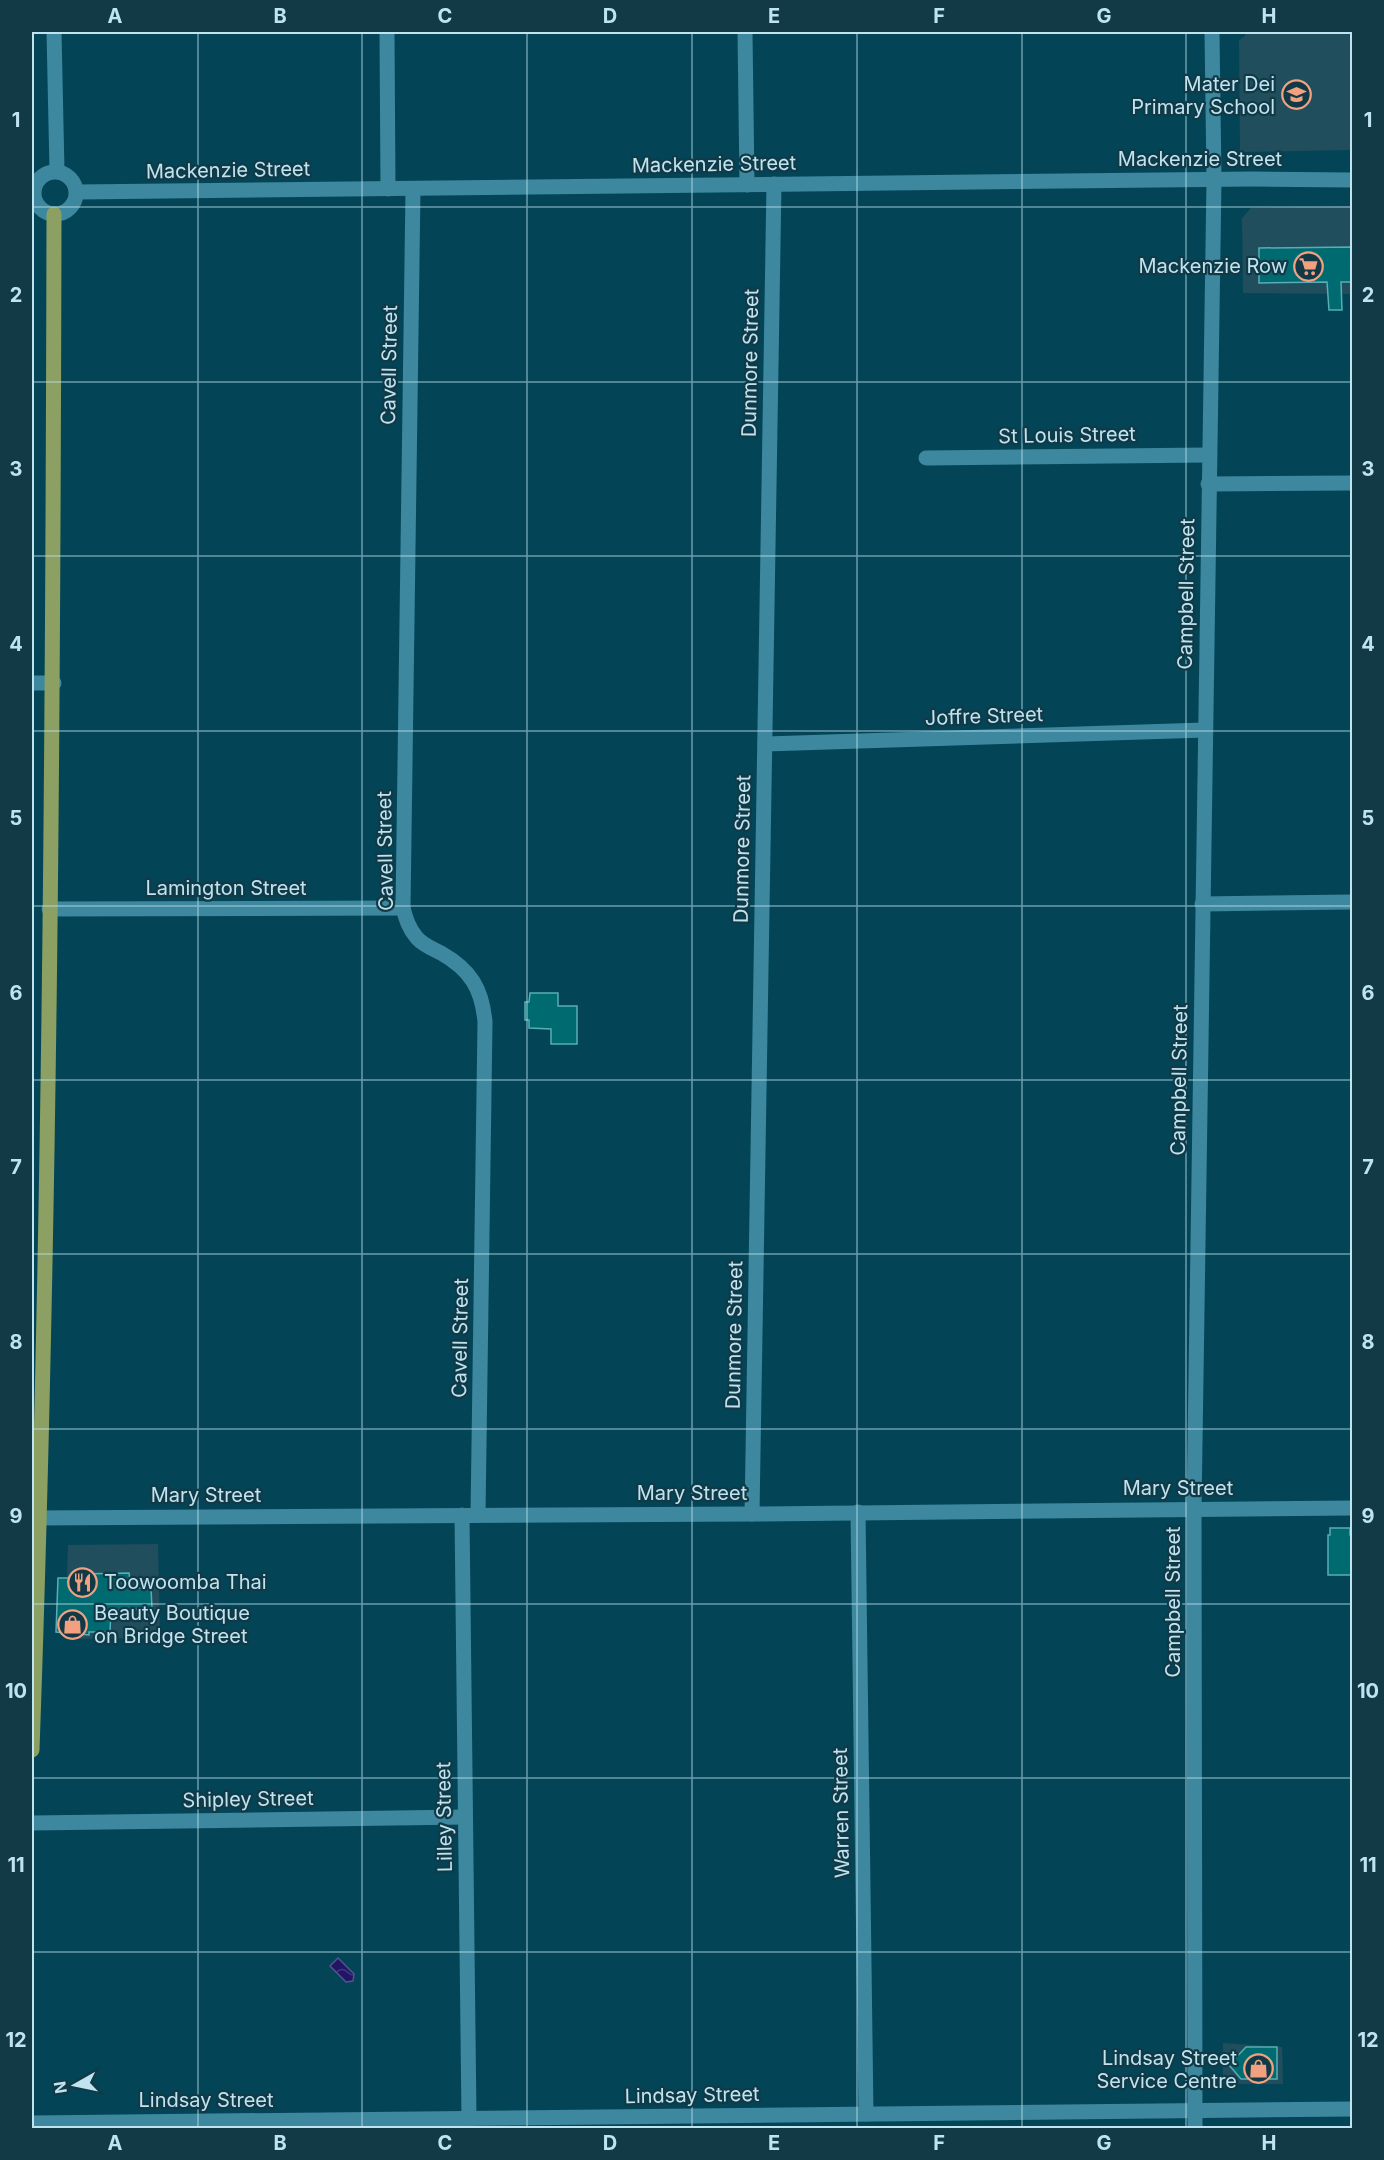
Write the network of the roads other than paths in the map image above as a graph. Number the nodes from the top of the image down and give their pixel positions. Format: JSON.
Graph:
{"nodes":[{"id":1,"x":54,"y":32,"type":"edge"},
{"id":2,"x":387,"y":32,"type":"edge"},
{"id":3,"x":745,"y":32,"type":"edge"},
{"id":4,"x":1212,"y":32,"type":"edge"},
{"id":5,"x":57,"y":171,"type":"junction"},
{"id":6,"x":1214,"y":180,"type":"junction"},
{"id":7,"x":1353,"y":180,"type":"edge"},
{"id":8,"x":747,"y":184,"type":"junction"},
{"id":9,"x":774,"y":184,"type":"junction"},
{"id":10,"x":388,"y":189,"type":"junction"},
{"id":11,"x":412,"y":189,"type":"junction"},
{"id":12,"x":33,"y":192,"type":"edge"},
{"id":13,"x":76,"y":192,"type":"junction"},
{"id":14,"x":54,"y":214,"type":"junction"},
{"id":15,"x":1208,"y":455,"type":"junction"},
{"id":16,"x":926,"y":458,"type":"dead end"},
{"id":17,"x":1353,"y":483,"type":"edge"},
{"id":18,"x":1208,"y":484,"type":"junction"},
{"id":19,"x":32,"y":683,"type":"edge"},
{"id":20,"x":54,"y":683,"type":"junction"},
{"id":21,"x":1205,"y":730,"type":"junction"},
{"id":22,"x":765,"y":744,"type":"junction"},
{"id":23,"x":1353,"y":902,"type":"edge"},
{"id":24,"x":1202,"y":904,"type":"junction"},
{"id":25,"x":403,"y":908,"type":"junction"},
{"id":26,"x":49,"y":909,"type":"junction"},
{"id":27,"x":1353,"y":1508,"type":"edge"},
{"id":28,"x":1194,"y":1509,"type":"junction"},
{"id":29,"x":858,"y":1512,"type":"junction"},
{"id":30,"x":752,"y":1514,"type":"junction"},
{"id":31,"x":462,"y":1515,"type":"junction"},
{"id":32,"x":478,"y":1515,"type":"junction"},
{"id":33,"x":36,"y":1518,"type":"edge"},
{"id":34,"x":32,"y":1750,"type":"edge"},
{"id":35,"x":465,"y":1817,"type":"junction"},
{"id":36,"x":32,"y":1823,"type":"edge"},
{"id":37,"x":1353,"y":2109,"type":"edge"},
{"id":38,"x":1195,"y":2112,"type":"junction"},
{"id":39,"x":866,"y":2114,"type":"junction"},
{"id":40,"x":469,"y":2119,"type":"junction"},
{"id":41,"x":32,"y":2123,"type":"edge"},
{"id":42,"x":1195,"y":2128,"type":"edge"}],
"edges":[{"from":1,"to":5,"type":"street"},
{"from":2,"to":10,"type":"street"},
{"from":3,"to":8,"type":"street"},
{"from":4,"to":6,"type":"street","name":"Campbell Street"},
{"from":5,"to":12,"type":"street"},
{"from":5,"to":13,"type":"street"},
{"from":6,"to":7,"type":"street","name":"Mackenzie Street"},
{"from":6,"to":9,"type":"street","name":"Mackenzie Street"},
{"from":6,"to":15,"type":"street","name":"Campbell Street"},
{"from":8,"to":9,"type":"street","name":"Mackenzie Street"},
{"from":8,"to":11,"type":"street","name":"Mackenzie Street"},
{"from":9,"to":22,"type":"street","name":"Dunmore Street"},
{"from":10,"to":11,"type":"street","name":"Mackenzie Street"},
{"from":10,"to":13,"type":"street","name":"Mackenzie Street"},
{"from":11,"to":25,"type":"street","name":"Cavell Street"},
{"from":12,"to":14,"type":"street"},
{"from":13,"to":14,"type":"street"},
{"from":14,"to":20,"type":"main road"},
{"from":15,"to":16,"type":"street","name":"St Louis Street"},
{"from":15,"to":18,"type":"street","name":"Campbell Street"},
{"from":17,"to":18,"type":"street"},
{"from":18,"to":21,"type":"street","name":"Campbell Street"},
{"from":19,"to":20,"type":"street"},
{"from":20,"to":26,"type":"main road"},
{"from":21,"to":22,"type":"street","name":"Joffre Street"},
{"from":21,"to":24,"type":"street","name":"Campbell Street"},
{"from":22,"to":30,"type":"street","name":"Dunmore Street"},
{"from":23,"to":24,"type":"street"},
{"from":24,"to":28,"type":"street","name":"Campbell Street"},
{"from":25,"to":26,"type":"street","name":"Lamington Street"},
{"from":25,"to":32,"type":"street","name":"Cavell Street"},
{"from":26,"to":33,"type":"main road"},
{"from":27,"to":28,"type":"street","name":"Mary Street"},
{"from":28,"to":29,"type":"street","name":"Mary Street"},
{"from":28,"to":38,"type":"street","name":"Campbell Street"},
{"from":29,"to":30,"type":"street","name":"Mary Street"},
{"from":29,"to":39,"type":"street","name":"Warren Street"},
{"from":30,"to":32,"type":"street","name":"Mary Street"},
{"from":31,"to":32,"type":"street","name":"Mary Street"},
{"from":31,"to":33,"type":"street","name":"Mary Street"},
{"from":31,"to":35,"type":"street","name":"Lilley Street"},
{"from":33,"to":34,"type":"main road"},
{"from":35,"to":36,"type":"street","name":"Shipley Street"},
{"from":35,"to":40,"type":"street","name":"Lilley Street"},
{"from":37,"to":38,"type":"street","name":"Lindsay Street"},
{"from":38,"to":39,"type":"street","name":"Lindsay Street"},
{"from":38,"to":42,"type":"street","name":"Campbell Street"},
{"from":39,"to":40,"type":"street","name":"Lindsay Street"},
{"from":40,"to":41,"type":"street","name":"Lindsay Street"}]}
